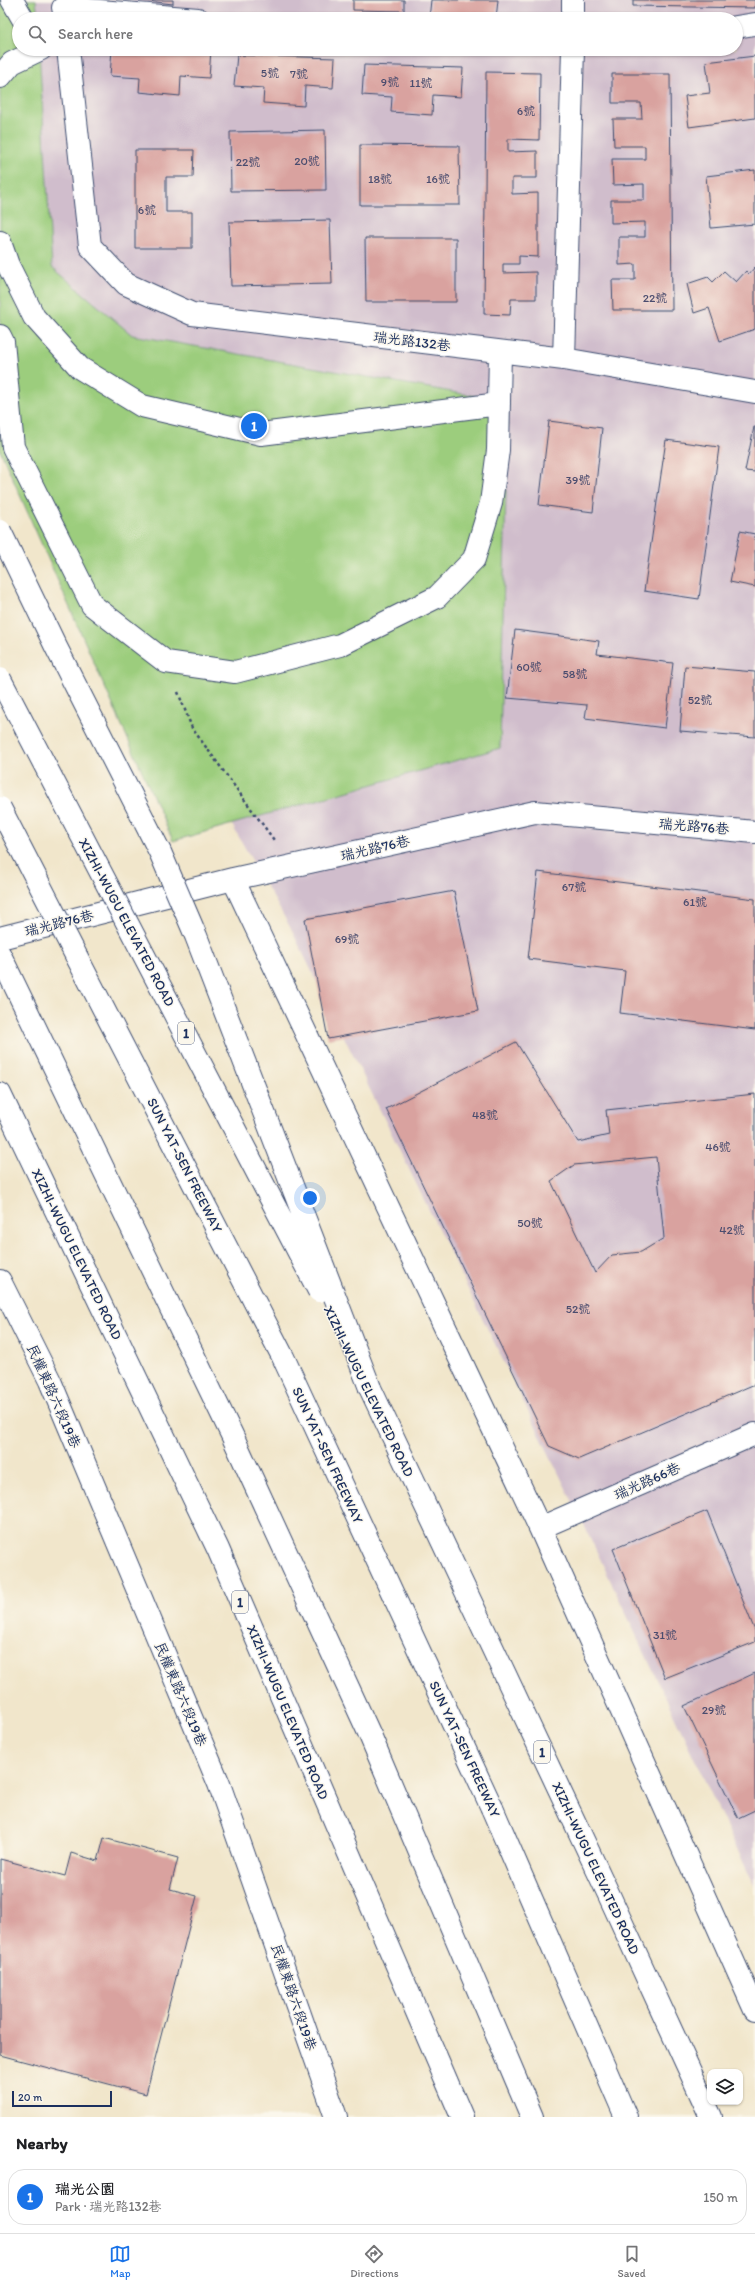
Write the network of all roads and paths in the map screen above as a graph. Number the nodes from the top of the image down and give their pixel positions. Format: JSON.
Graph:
{"nodes":[{"id":1,"x":12,"y":0,"type":"edge"},
{"id":2,"x":573,"y":0,"type":"edge"},
{"id":3,"x":64,"y":9,"type":"edge"},
{"id":4,"x":19,"y":12,"type":"edge"},
{"id":5,"x":104,"y":12,"type":"edge"},
{"id":6,"x":573,"y":12,"type":"edge"},
{"id":7,"x":755,"y":24,"type":"edge"},
{"id":8,"x":743,"y":26,"type":"edge"},
{"id":9,"x":26,"y":56,"type":"edge"},
{"id":10,"x":69,"y":56,"type":"edge"},
{"id":11,"x":573,"y":56,"type":"edge"},
{"id":12,"x":0,"y":77,"type":"edge"},
{"id":13,"x":0,"y":242,"type":"edge"},
{"id":14,"x":0,"y":336,"type":"edge"},
{"id":15,"x":500,"y":352,"type":"junction"},
{"id":16,"x":564,"y":359,"type":"junction"},
{"id":17,"x":755,"y":392,"type":"edge"},
{"id":18,"x":499,"y":404,"type":"junction"},
{"id":19,"x":0,"y":531,"type":"edge"},
{"id":20,"x":166,"y":662,"type":"junction"},
{"id":21,"x":0,"y":679,"type":"edge"},
{"id":22,"x":0,"y":808,"type":"edge"},
{"id":23,"x":755,"y":832,"type":"edge"},
{"id":24,"x":292,"y":866,"type":"junction"},
{"id":25,"x":233,"y":880,"type":"junction"},
{"id":26,"x":0,"y":938,"type":"edge"},
{"id":27,"x":0,"y":955,"type":"edge"},
{"id":28,"x":0,"y":1094,"type":"edge"},
{"id":29,"x":0,"y":1281,"type":"edge"},
{"id":30,"x":370,"y":1388,"type":"junction"},
{"id":31,"x":755,"y":1434,"type":"edge"},
{"id":32,"x":540,"y":1528,"type":"junction"},
{"id":33,"x":755,"y":2010,"type":"edge"},
{"id":34,"x":336,"y":2117,"type":"edge"},
{"id":35,"x":462,"y":2117,"type":"edge"},
{"id":36,"x":532,"y":2117,"type":"edge"},
{"id":37,"x":626,"y":2117,"type":"edge"},
{"id":38,"x":711,"y":2117,"type":"edge"}],
"edges":[{"from":1,"to":4,"type":"main road"},
{"from":2,"to":6,"type":"main road"},
{"from":3,"to":5,"type":"main road"},
{"from":7,"to":8,"type":"main road"},
{"from":9,"to":12,"type":"main road"},
{"from":10,"to":15,"type":"main road","name":"瑞光路132巷"},
{"from":11,"to":16,"type":"main road"},
{"from":13,"to":18,"type":"main road"},
{"from":14,"to":20,"type":"main road"},
{"from":15,"to":16,"type":"main road","name":"瑞光路132巷"},
{"from":15,"to":18,"type":"main road"},
{"from":16,"to":17,"type":"main road","name":"瑞光路132巷"},
{"from":18,"to":20,"type":"main road"},
{"from":19,"to":30,"type":"main road","bridge":true},
{"from":20,"to":24,"type":"path"},
{"from":21,"to":30,"type":"main road","name":"XIZHI-WUGU ELEVATED ROAD","number":"1","bridge":true},
{"from":22,"to":37,"type":"main road","name":"SUN YAT-SEN FREEWAY","bridge":true},
{"from":23,"to":24,"type":"main road","name":"瑞光路76巷"},
{"from":24,"to":25,"type":"main road","name":"瑞光路76巷"},
{"from":25,"to":26,"type":"main road","name":"瑞光路76巷"},
{"from":25,"to":32,"type":"main road"},
{"from":27,"to":36,"type":"main road"},
{"from":28,"to":35,"type":"main road","name":"XIZHI-WUGU ELEVATED ROAD","number":"1"},
{"from":29,"to":34,"type":"main road","name":"民權東路六段19巷"},
{"from":30,"to":38,"type":"main road","name":"XIZHI-WUGU ELEVATED ROAD","number":"1"},
{"from":31,"to":32,"type":"main road","name":"瑞光路66巷"},
{"from":32,"to":33,"type":"main road"}]}
